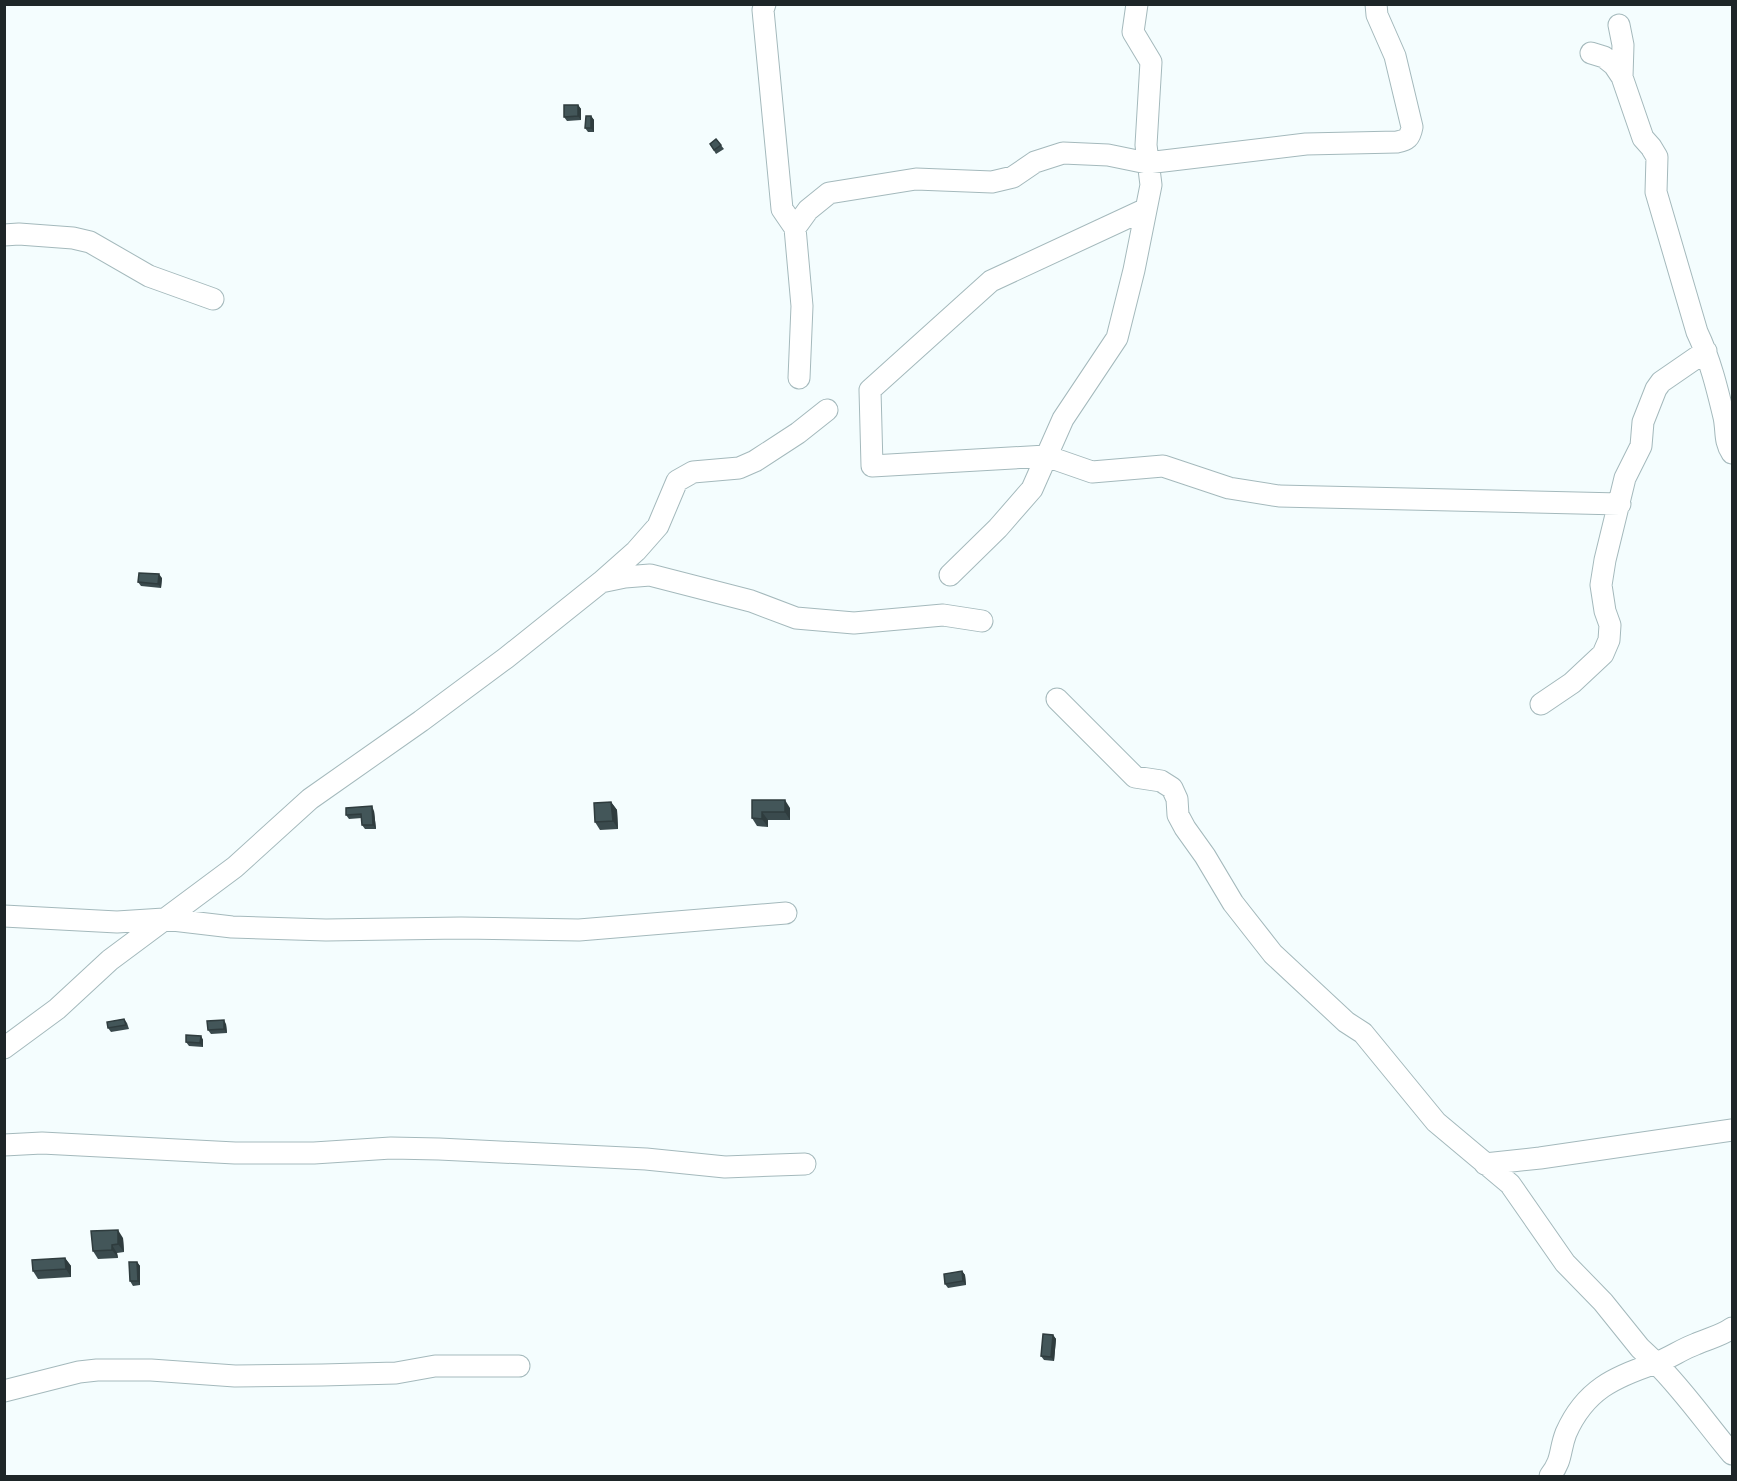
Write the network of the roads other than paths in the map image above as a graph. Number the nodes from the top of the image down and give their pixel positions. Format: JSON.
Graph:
{"nodes":[{"id":1,"x":765,"y":4,"type":"edge"},
{"id":2,"x":1137,"y":4,"type":"edge"},
{"id":3,"x":1376,"y":4,"type":"edge"},
{"id":4,"x":1619,"y":26,"type":"dead end"},
{"id":5,"x":1591,"y":53,"type":"dead end"},
{"id":6,"x":1622,"y":77,"type":"junction"},
{"id":7,"x":1147,"y":163,"type":"junction"},
{"id":8,"x":1146,"y":209,"type":"junction"},
{"id":9,"x":795,"y":228,"type":"junction"},
{"id":10,"x":4,"y":235,"type":"edge"},
{"id":11,"x":213,"y":299,"type":"dead end"},
{"id":12,"x":1706,"y":351,"type":"junction"},
{"id":13,"x":799,"y":378,"type":"dead end"},
{"id":14,"x":827,"y":410,"type":"dead end"},
{"id":15,"x":1732,"y":453,"type":"edge"},
{"id":16,"x":1046,"y":456,"type":"junction"},
{"id":17,"x":1620,"y":504,"type":"junction"},
{"id":18,"x":950,"y":575,"type":"dead end"},
{"id":19,"x":602,"y":582,"type":"junction"},
{"id":20,"x":982,"y":621,"type":"dead end"},
{"id":21,"x":1057,"y":699,"type":"dead end"},
{"id":22,"x":1541,"y":704,"type":"dead end"},
{"id":23,"x":786,"y":913,"type":"dead end"},
{"id":24,"x":4,"y":916,"type":"edge"},
{"id":25,"x":164,"y":919,"type":"junction"},
{"id":26,"x":4,"y":1048,"type":"edge"},
{"id":27,"x":1732,"y":1130,"type":"edge"},
{"id":28,"x":4,"y":1144,"type":"edge"},
{"id":29,"x":806,"y":1164,"type":"dead end"},
{"id":30,"x":1485,"y":1164,"type":"junction"},
{"id":31,"x":1732,"y":1328,"type":"edge"},
{"id":32,"x":1656,"y":1363,"type":"junction"},
{"id":33,"x":519,"y":1366,"type":"dead end"},
{"id":34,"x":4,"y":1391,"type":"edge"},
{"id":35,"x":1732,"y":1454,"type":"edge"},
{"id":36,"x":1550,"y":1476,"type":"edge"}],
"edges":[{"from":1,"to":9,"type":"street"},
{"from":2,"to":7,"type":"street"},
{"from":3,"to":7,"type":"street"},
{"from":4,"to":6,"type":"street"},
{"from":5,"to":6,"type":"street"},
{"from":6,"to":12,"type":"street"},
{"from":7,"to":8,"type":"street"},
{"from":7,"to":9,"type":"street"},
{"from":8,"to":16,"type":"street"},
{"from":8,"to":16,"type":"street"},
{"from":9,"to":13,"type":"street"},
{"from":10,"to":11,"type":"street"},
{"from":12,"to":15,"type":"street"},
{"from":12,"to":17,"type":"street"},
{"from":14,"to":19,"type":"street"},
{"from":16,"to":17,"type":"street"},
{"from":16,"to":18,"type":"street"},
{"from":17,"to":22,"type":"street"},
{"from":19,"to":20,"type":"street"},
{"from":19,"to":25,"type":"street"},
{"from":21,"to":30,"type":"street"},
{"from":23,"to":25,"type":"street"},
{"from":24,"to":25,"type":"street"},
{"from":25,"to":26,"type":"street"},
{"from":27,"to":30,"type":"street"},
{"from":28,"to":29,"type":"street"},
{"from":30,"to":32,"type":"street"},
{"from":31,"to":32,"type":"street"},
{"from":32,"to":35,"type":"street"},
{"from":32,"to":36,"type":"street"},
{"from":33,"to":34,"type":"street"}]}
